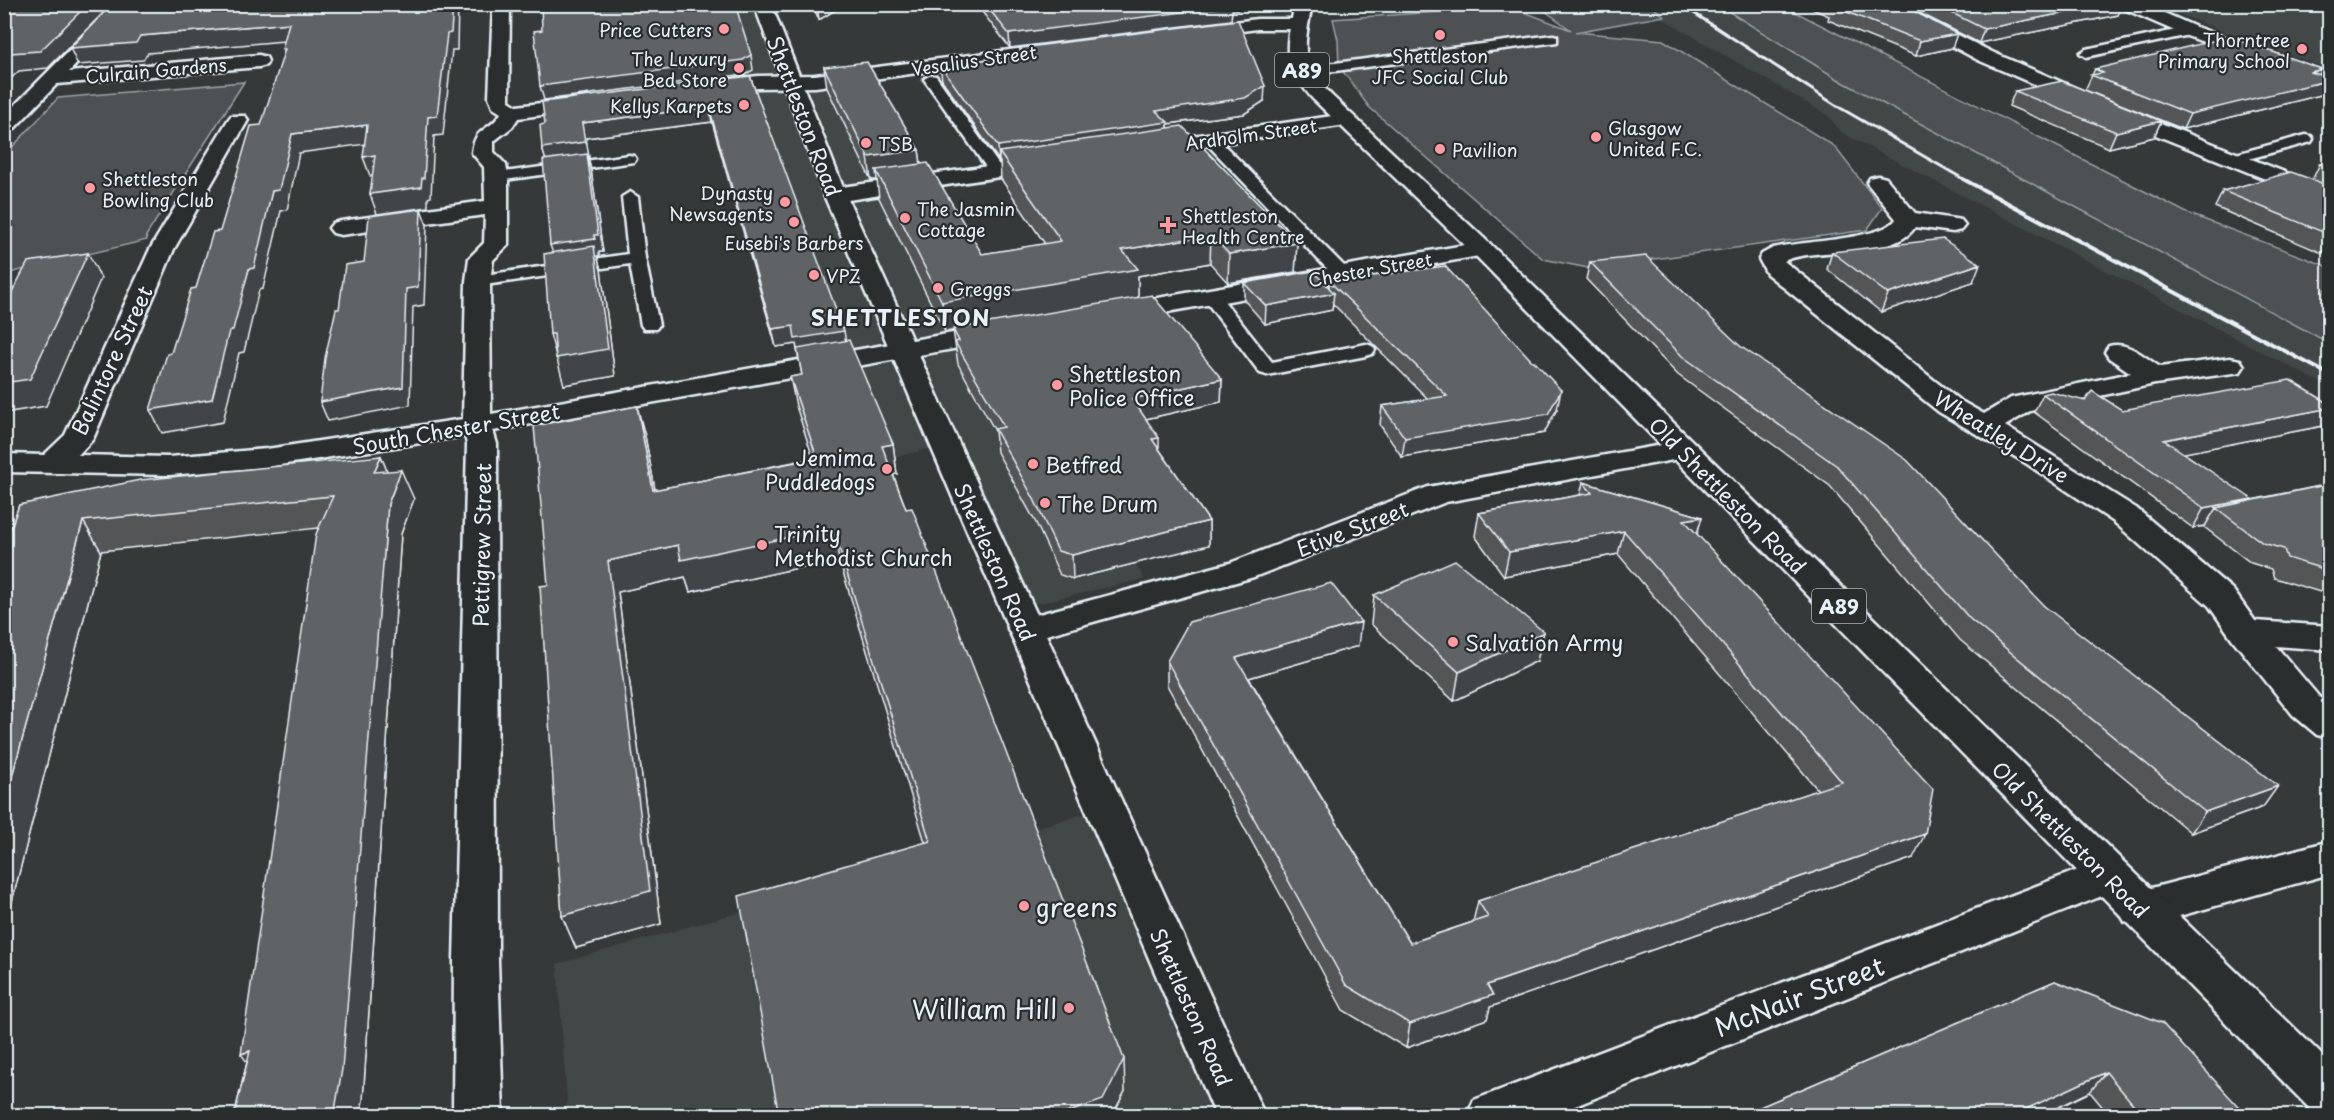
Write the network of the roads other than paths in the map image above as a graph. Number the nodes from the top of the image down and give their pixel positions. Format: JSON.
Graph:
{"nodes":[{"id":1,"x":125,"y":4,"type":"edge"},
{"id":2,"x":502,"y":4,"type":"edge"},
{"id":3,"x":762,"y":4,"type":"edge"},
{"id":4,"x":1304,"y":4,"type":"edge"},
{"id":5,"x":1882,"y":4,"type":"edge"},
{"id":6,"x":2128,"y":4,"type":"edge"},
{"id":7,"x":1299,"y":24,"type":"junction"},
{"id":8,"x":2190,"y":31,"type":"junction"},
{"id":9,"x":1177,"y":34,"type":"edge"},
{"id":10,"x":1553,"y":39,"type":"dead end"},
{"id":11,"x":1086,"y":45,"type":"edge"},
{"id":12,"x":2086,"y":53,"type":"dead end"},
{"id":13,"x":259,"y":61,"type":"dead end"},
{"id":14,"x":1301,"y":69,"type":"junction"},
{"id":15,"x":52,"y":80,"type":"junction"},
{"id":16,"x":931,"y":80,"type":"dead end"},
{"id":17,"x":791,"y":81,"type":"junction"},
{"id":18,"x":2330,"y":81,"type":"edge"},
{"id":19,"x":688,"y":91,"type":"edge"},
{"id":20,"x":605,"y":101,"type":"edge"},
{"id":21,"x":511,"y":112,"type":"junction"},
{"id":22,"x":237,"y":120,"type":"dead end"},
{"id":23,"x":1346,"y":120,"type":"junction"},
{"id":24,"x":4,"y":129,"type":"edge"},
{"id":25,"x":1210,"y":139,"type":"junction"},
{"id":26,"x":2306,"y":139,"type":"dead end"},
{"id":27,"x":1129,"y":151,"type":"edge"},
{"id":28,"x":629,"y":159,"type":"dead end"},
{"id":29,"x":2230,"y":160,"type":"junction"},
{"id":30,"x":1061,"y":161,"type":"edge"},
{"id":31,"x":996,"y":171,"type":"junction"},
{"id":32,"x":1878,"y":183,"type":"dead end"},
{"id":33,"x":497,"y":192,"type":"junction"},
{"id":34,"x":836,"y":195,"type":"junction"},
{"id":35,"x":630,"y":197,"type":"dead end"},
{"id":36,"x":2330,"y":198,"type":"edge"},
{"id":37,"x":1908,"y":219,"type":"junction"},
{"id":38,"x":1953,"y":225,"type":"dead end"},
{"id":39,"x":341,"y":228,"type":"dead end"},
{"id":40,"x":1482,"y":249,"type":"junction"},
{"id":41,"x":637,"y":258,"type":"junction"},
{"id":42,"x":1342,"y":274,"type":"junction"},
{"id":43,"x":478,"y":281,"type":"junction"},
{"id":44,"x":1211,"y":296,"type":"junction"},
{"id":45,"x":1097,"y":316,"type":"edge"},
{"id":46,"x":650,"y":325,"type":"dead end"},
{"id":47,"x":1017,"y":330,"type":"edge"},
{"id":48,"x":903,"y":350,"type":"junction"},
{"id":49,"x":1366,"y":350,"type":"dead end"},
{"id":50,"x":2119,"y":352,"type":"dead end"},
{"id":51,"x":2230,"y":366,"type":"dead end"},
{"id":52,"x":2155,"y":376,"type":"junction"},
{"id":53,"x":477,"y":425,"type":"junction"},
{"id":54,"x":1986,"y":426,"type":"junction"},
{"id":55,"x":1684,"y":450,"type":"junction"},
{"id":56,"x":30,"y":464,"type":"edge"},
{"id":57,"x":4,"y":490,"type":"edge"},
{"id":58,"x":1025,"y":628,"type":"junction"},
{"id":59,"x":2245,"y":632,"type":"junction"},
{"id":60,"x":2330,"y":638,"type":"edge"},
{"id":61,"x":2330,"y":725,"type":"edge"},
{"id":62,"x":2330,"y":857,"type":"edge"},
{"id":63,"x":2108,"y":876,"type":"junction"},
{"id":64,"x":2140,"y":909,"type":"junction"},
{"id":65,"x":2330,"y":1096,"type":"edge"},
{"id":66,"x":478,"y":1116,"type":"edge"},
{"id":67,"x":1240,"y":1116,"type":"edge"},
{"id":68,"x":1491,"y":1116,"type":"edge"}],
"edges":[{"from":1,"to":15,"type":"street"},
{"from":2,"to":21,"type":"street"},
{"from":3,"to":17,"type":"street","name":"Shettleston Road"},
{"from":4,"to":7,"type":"street","name":"Old Shettleston Road","number":"A89"},
{"from":5,"to":29,"type":"street"},
{"from":6,"to":8,"type":"street"},
{"from":7,"to":9,"type":"street"},
{"from":7,"to":14,"type":"street","name":"Old Shettleston Road","number":"A89"},
{"from":8,"to":12,"type":"lane"},
{"from":8,"to":18,"type":"street"},
{"from":10,"to":14,"type":"lane"},
{"from":11,"to":17,"type":"street","name":"Vesalius Street"},
{"from":13,"to":15,"type":"street","name":"Culrain Gardens"},
{"from":14,"to":23,"type":"street","name":"Old Shettleston Road","number":"A89"},
{"from":15,"to":24,"type":"street"},
{"from":16,"to":31,"type":"lane"},
{"from":17,"to":19,"type":"street","name":"Vesalius Street"},
{"from":17,"to":34,"type":"street","name":"Shettleston Road"},
{"from":20,"to":21,"type":"street"},
{"from":21,"to":33,"type":"street"},
{"from":22,"to":56,"type":"street","name":"Balintore Street"},
{"from":23,"to":25,"type":"street","name":"Ardholm Street"},
{"from":23,"to":40,"type":"street","name":"Old Shettleston Road","number":"A89"},
{"from":25,"to":27,"type":"street","name":"Ardholm Street"},
{"from":25,"to":42,"type":"lane"},
{"from":26,"to":29,"type":"lane"},
{"from":28,"to":33,"type":"lane"},
{"from":29,"to":36,"type":"street"},
{"from":30,"to":31,"type":"street"},
{"from":31,"to":34,"type":"street"},
{"from":32,"to":37,"type":"street"},
{"from":33,"to":39,"type":"street"},
{"from":33,"to":43,"type":"street","name":"Pettigrew Street"},
{"from":34,"to":48,"type":"street","name":"Shettleston Road"},
{"from":35,"to":41,"type":"lane"},
{"from":37,"to":38,"type":"street"},
{"from":37,"to":54,"type":"street","name":"Wheatley Drive"},
{"from":40,"to":42,"type":"street","name":"Chester Street"},
{"from":40,"to":55,"type":"street","name":"Old Shettleston Road","number":"A89"},
{"from":41,"to":43,"type":"lane"},
{"from":41,"to":46,"type":"lane"},
{"from":42,"to":44,"type":"street","name":"Chester Street"},
{"from":43,"to":53,"type":"street","name":"Pettigrew Street"},
{"from":44,"to":45,"type":"street","name":"Chester Street"},
{"from":44,"to":49,"type":"lane"},
{"from":47,"to":48,"type":"street"},
{"from":48,"to":53,"type":"street","name":"South Chester Street"},
{"from":48,"to":58,"type":"street","name":"Shettleston Road"},
{"from":50,"to":52,"type":"street"},
{"from":51,"to":52,"type":"street"},
{"from":52,"to":54,"type":"street"},
{"from":53,"to":56,"type":"street","name":"South Chester Street"},
{"from":53,"to":66,"type":"street","name":"Pettigrew Street"},
{"from":54,"to":59,"type":"street","name":"Wheatley Drive"},
{"from":55,"to":58,"type":"street","name":"Etive Street"},
{"from":55,"to":63,"type":"street","name":"Old Shettleston Road","number":"A89"},
{"from":56,"to":57,"type":"street","name":"Balintore Street"},
{"from":58,"to":67,"type":"street","name":"Shettleston Road"},
{"from":59,"to":60,"type":"street"},
{"from":59,"to":61,"type":"street","name":"Wheatley Drive"},
{"from":62,"to":64,"type":"street"},
{"from":63,"to":64,"type":"street","name":"Old Shettleston Road","number":"A89"},
{"from":63,"to":68,"type":"street","name":"McNair Street"},
{"from":64,"to":65,"type":"street","name":"Old Shettleston Road","number":"A89"}]}
